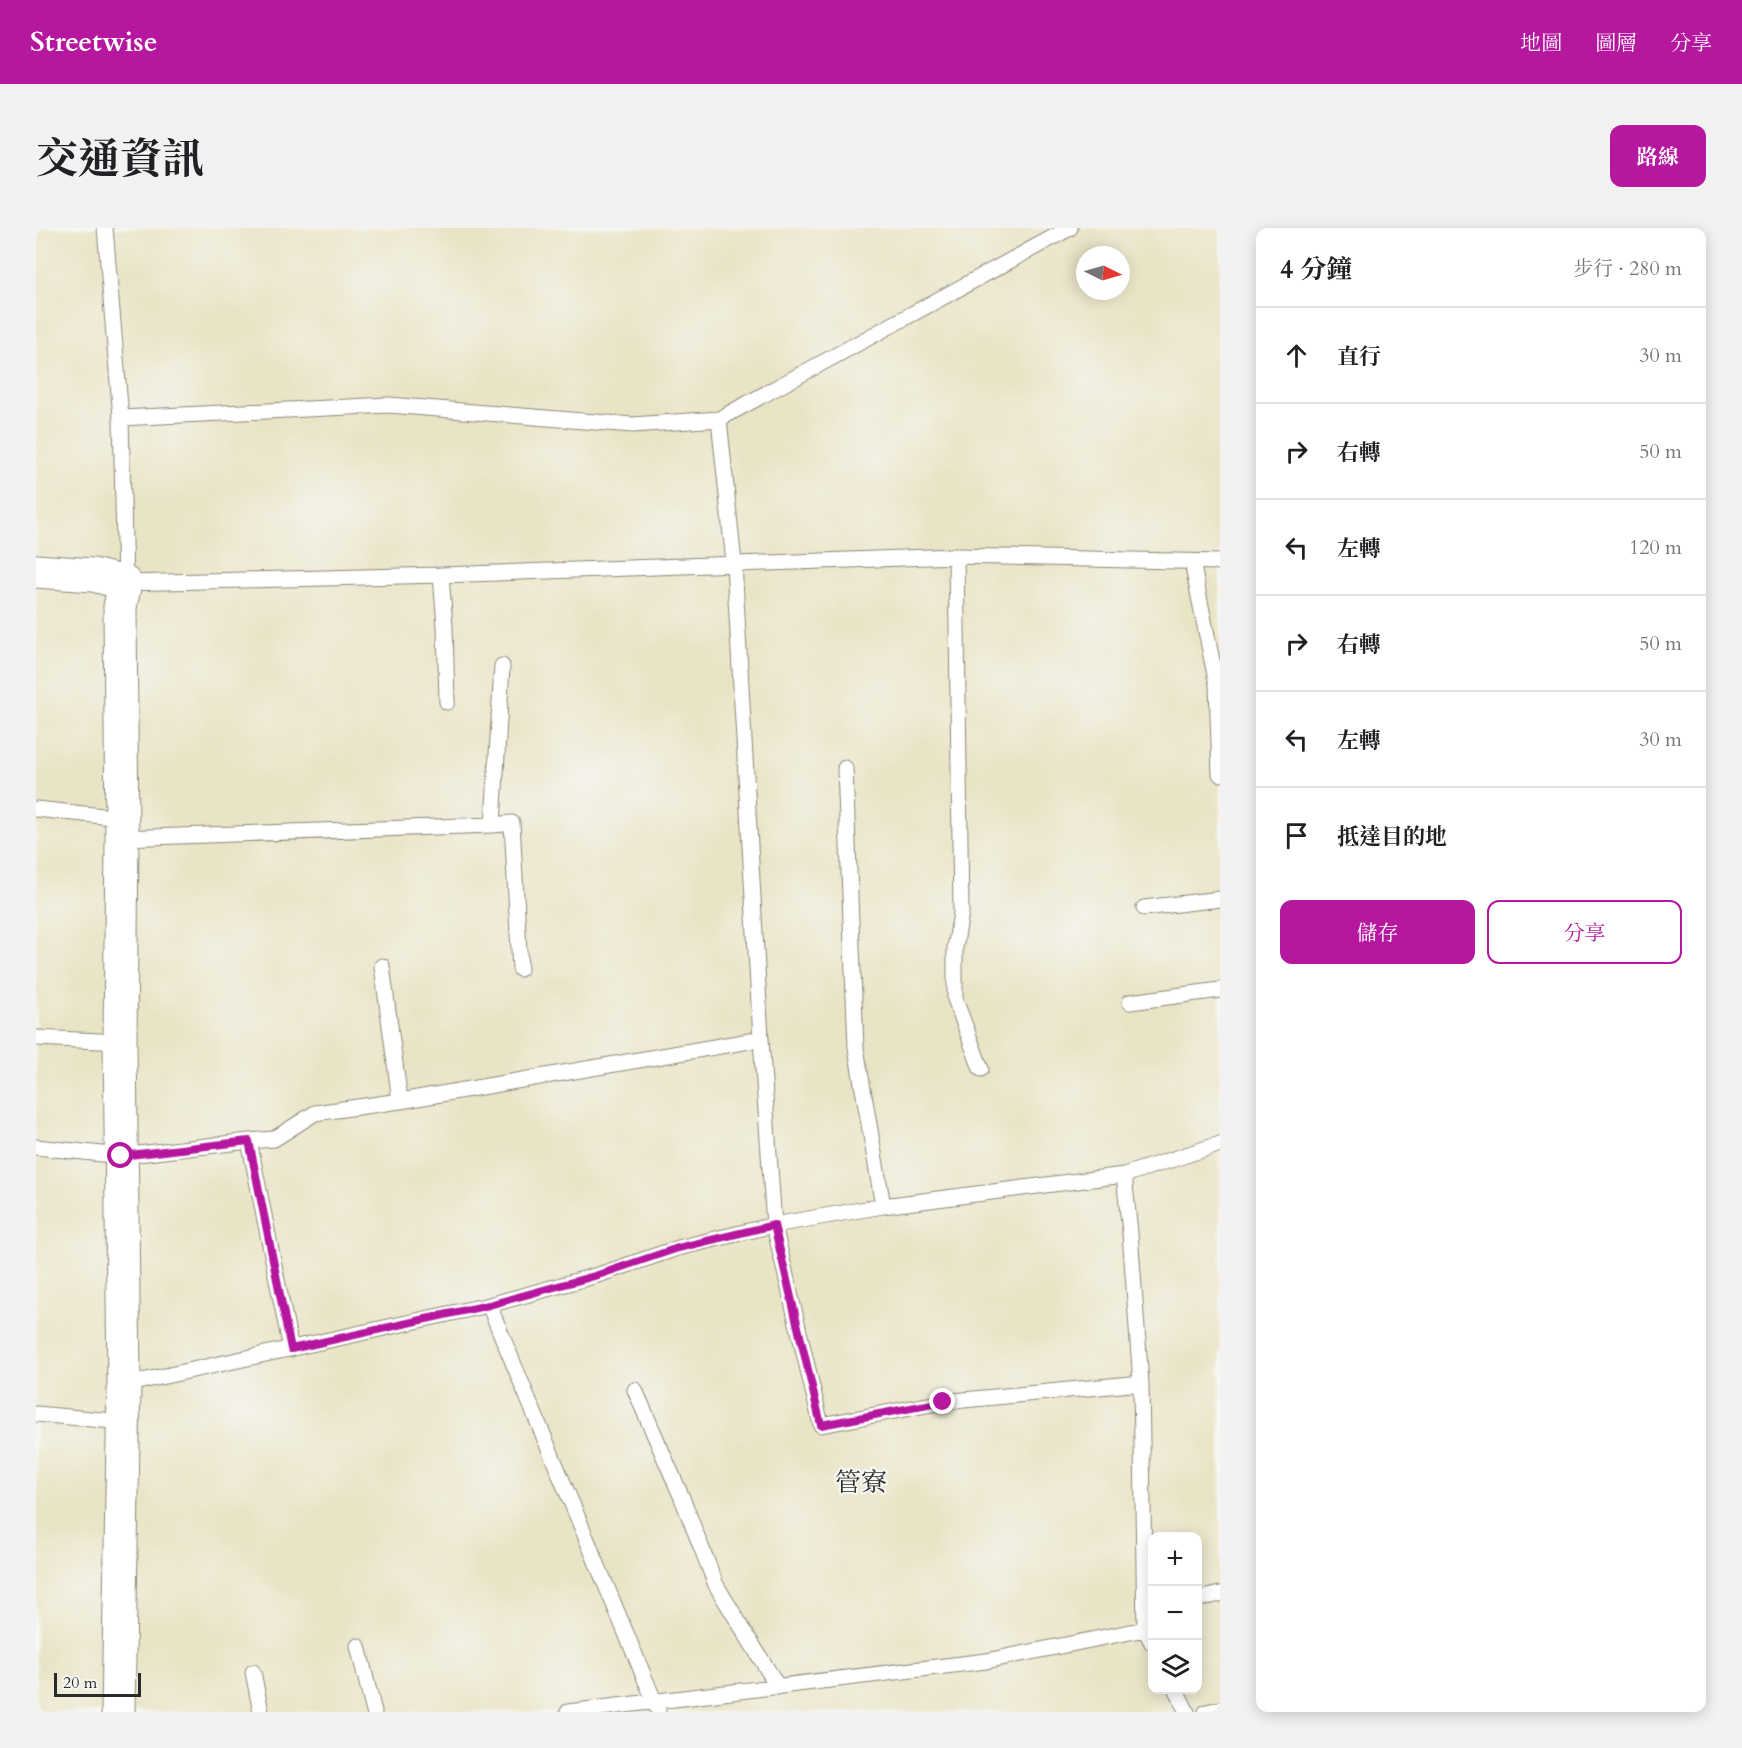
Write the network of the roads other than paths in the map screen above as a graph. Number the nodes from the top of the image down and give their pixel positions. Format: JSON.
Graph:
{"nodes":[{"id":1,"x":105,"y":228,"type":"edge"},
{"id":2,"x":1070,"y":228,"type":"edge"},
{"id":3,"x":121,"y":418,"type":"junction"},
{"id":4,"x":719,"y":419,"type":"junction"},
{"id":5,"x":956,"y":556,"type":"junction"},
{"id":6,"x":1192,"y":562,"type":"junction"},
{"id":7,"x":1220,"y":562,"type":"edge"},
{"id":8,"x":734,"y":563,"type":"junction"},
{"id":9,"x":36,"y":571,"type":"edge"},
{"id":10,"x":441,"y":574,"type":"junction"},
{"id":11,"x":124,"y":583,"type":"junction"},
{"id":12,"x":502,"y":666,"type":"dead end"},
{"id":13,"x":447,"y":702,"type":"dead end"},
{"id":14,"x":845,"y":768,"type":"dead end"},
{"id":15,"x":1220,"y":774,"type":"edge"},
{"id":16,"x":36,"y":809,"type":"edge"},
{"id":17,"x":493,"y":825,"type":"junction"},
{"id":18,"x":122,"y":828,"type":"junction"},
{"id":19,"x":1220,"y":899,"type":"edge"},
{"id":20,"x":1144,"y":908,"type":"dead end"},
{"id":21,"x":382,"y":966,"type":"dead end"},
{"id":22,"x":520,"y":969,"type":"dead end"},
{"id":23,"x":1220,"y":990,"type":"edge"},
{"id":24,"x":1130,"y":1002,"type":"dead end"},
{"id":25,"x":36,"y":1038,"type":"edge"},
{"id":26,"x":761,"y":1039,"type":"junction"},
{"id":27,"x":120,"y":1042,"type":"junction"},
{"id":28,"x":981,"y":1069,"type":"dead end"},
{"id":29,"x":399,"y":1101,"type":"junction"},
{"id":30,"x":249,"y":1141,"type":"junction"},
{"id":31,"x":1220,"y":1144,"type":"edge"},
{"id":32,"x":36,"y":1147,"type":"edge"},
{"id":33,"x":121,"y":1156,"type":"junction"},
{"id":34,"x":1124,"y":1175,"type":"junction"},
{"id":35,"x":883,"y":1206,"type":"junction"},
{"id":36,"x":774,"y":1225,"type":"junction"},
{"id":37,"x":489,"y":1305,"type":"junction"},
{"id":38,"x":291,"y":1349,"type":"junction"},
{"id":39,"x":1141,"y":1383,"type":"junction"},
{"id":40,"x":124,"y":1385,"type":"junction"},
{"id":41,"x":635,"y":1390,"type":"dead end"},
{"id":42,"x":36,"y":1414,"type":"edge"},
{"id":43,"x":124,"y":1422,"type":"junction"},
{"id":44,"x":1220,"y":1594,"type":"edge"},
{"id":45,"x":1148,"y":1596,"type":"edge"},
{"id":46,"x":1202,"y":1598,"type":"edge"},
{"id":47,"x":1148,"y":1626,"type":"edge"},
{"id":48,"x":358,"y":1646,"type":"dead end"},
{"id":49,"x":253,"y":1672,"type":"dead end"},
{"id":50,"x":778,"y":1687,"type":"junction"},
{"id":51,"x":1178,"y":1694,"type":"edge"},
{"id":52,"x":657,"y":1707,"type":"edge"},
{"id":53,"x":1220,"y":1709,"type":"edge"},
{"id":54,"x":118,"y":1712,"type":"edge"},
{"id":55,"x":261,"y":1712,"type":"edge"},
{"id":56,"x":374,"y":1712,"type":"edge"},
{"id":57,"x":568,"y":1712,"type":"edge"},
{"id":58,"x":1187,"y":1712,"type":"edge"},
{"id":59,"x":1206,"y":1712,"type":"edge"}],
"edges":[{"from":1,"to":3,"type":"lane"},
{"from":2,"to":4,"type":"lane"},
{"from":3,"to":4,"type":"lane"},
{"from":3,"to":11,"type":"lane"},
{"from":4,"to":8,"type":"lane"},
{"from":5,"to":6,"type":"lane"},
{"from":5,"to":8,"type":"lane"},
{"from":5,"to":28,"type":"lane"},
{"from":6,"to":7,"type":"lane"},
{"from":6,"to":15,"type":"lane"},
{"from":8,"to":10,"type":"lane"},
{"from":8,"to":26,"type":"lane"},
{"from":9,"to":11,"type":"street"},
{"from":10,"to":11,"type":"lane"},
{"from":10,"to":13,"type":"lane"},
{"from":11,"to":18,"type":"street"},
{"from":12,"to":17,"type":"lane"},
{"from":14,"to":35,"type":"lane"},
{"from":16,"to":18,"type":"lane"},
{"from":17,"to":18,"type":"lane"},
{"from":17,"to":22,"type":"lane"},
{"from":18,"to":27,"type":"street"},
{"from":19,"to":20,"type":"lane"},
{"from":21,"to":29,"type":"lane"},
{"from":23,"to":24,"type":"lane"},
{"from":25,"to":27,"type":"lane"},
{"from":26,"to":29,"type":"lane"},
{"from":26,"to":36,"type":"lane"},
{"from":27,"to":33,"type":"street"},
{"from":29,"to":30,"type":"lane"},
{"from":30,"to":33,"type":"lane"},
{"from":30,"to":38,"type":"lane"},
{"from":31,"to":34,"type":"lane"},
{"from":32,"to":33,"type":"lane"},
{"from":33,"to":40,"type":"street"},
{"from":34,"to":35,"type":"lane"},
{"from":34,"to":39,"type":"lane"},
{"from":35,"to":36,"type":"lane"},
{"from":36,"to":37,"type":"lane"},
{"from":36,"to":39,"type":"lane"},
{"from":37,"to":38,"type":"lane"},
{"from":37,"to":52,"type":"lane"},
{"from":38,"to":40,"type":"lane"},
{"from":39,"to":45,"type":"lane"},
{"from":40,"to":43,"type":"street"},
{"from":41,"to":50,"type":"lane"},
{"from":42,"to":43,"type":"lane"},
{"from":43,"to":54,"type":"street"},
{"from":44,"to":46,"type":"lane"},
{"from":47,"to":50,"type":"lane"},
{"from":48,"to":56,"type":"lane"},
{"from":49,"to":55,"type":"lane"},
{"from":50,"to":52,"type":"lane"},
{"from":51,"to":58,"type":"lane"},
{"from":52,"to":57,"type":"lane"},
{"from":53,"to":59,"type":"lane"}]}
